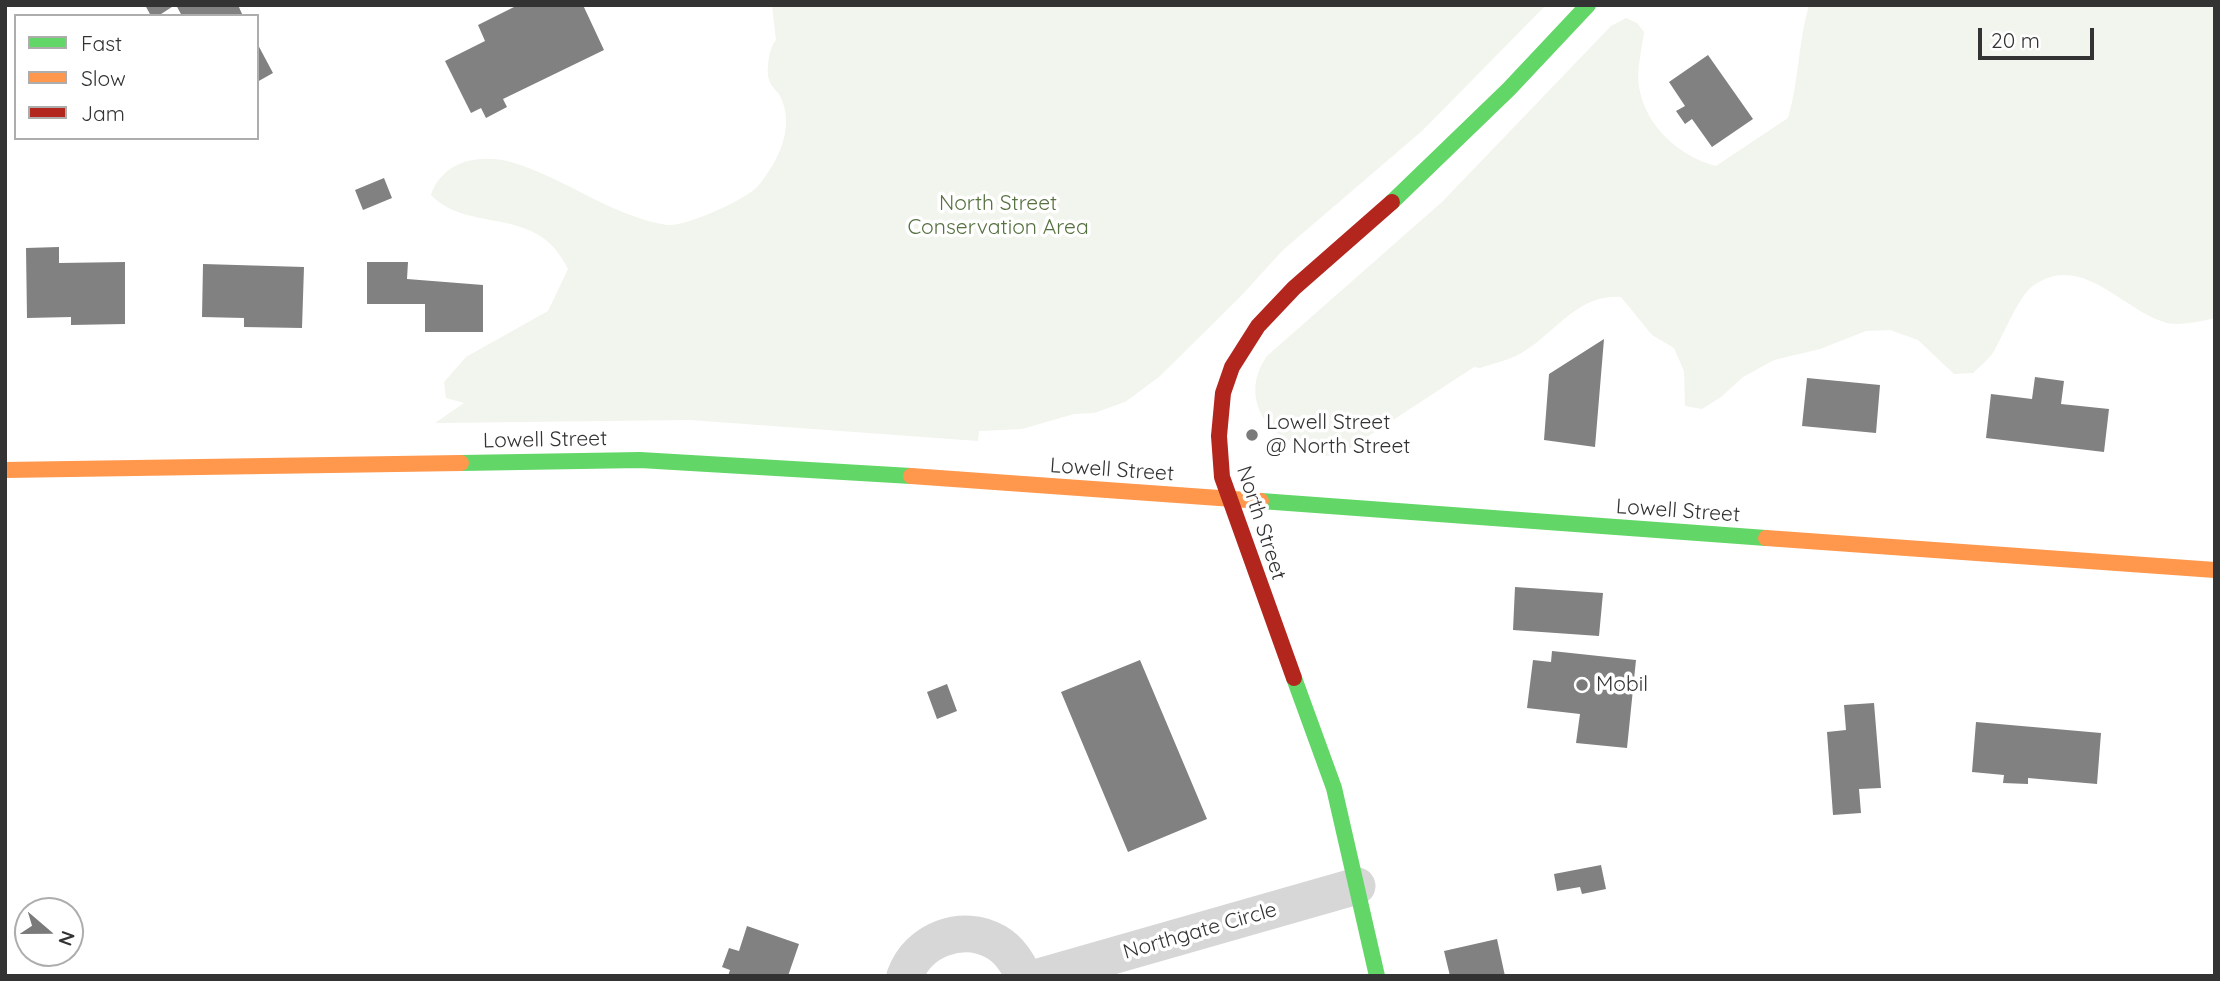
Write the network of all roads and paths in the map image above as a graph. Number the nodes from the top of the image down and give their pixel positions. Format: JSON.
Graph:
{"nodes":[{"id":1,"x":1588,"y":5,"type":"edge"},
{"id":2,"x":5,"y":470,"type":"edge"},
{"id":3,"x":1229,"y":501,"type":"junction"},
{"id":4,"x":2215,"y":570,"type":"edge"},
{"id":5,"x":1357,"y":886,"type":"junction"},
{"id":6,"x":905,"y":976,"type":"edge"},
{"id":7,"x":1024,"y":976,"type":"edge"},
{"id":8,"x":1042,"y":976,"type":"edge"},
{"id":9,"x":1377,"y":976,"type":"edge"}],
"edges":[{"from":1,"to":3,"type":"main road","name":"North Street"},
{"from":2,"to":3,"type":"main road","name":"Lowell Street"},
{"from":3,"to":4,"type":"main road","name":"Lowell Street"},
{"from":3,"to":5,"type":"main road","name":"North Street"},
{"from":5,"to":8,"type":"street","name":"Northgate Circle"},
{"from":5,"to":9,"type":"main road","name":"North Street"},
{"from":6,"to":7,"type":"street"}]}
